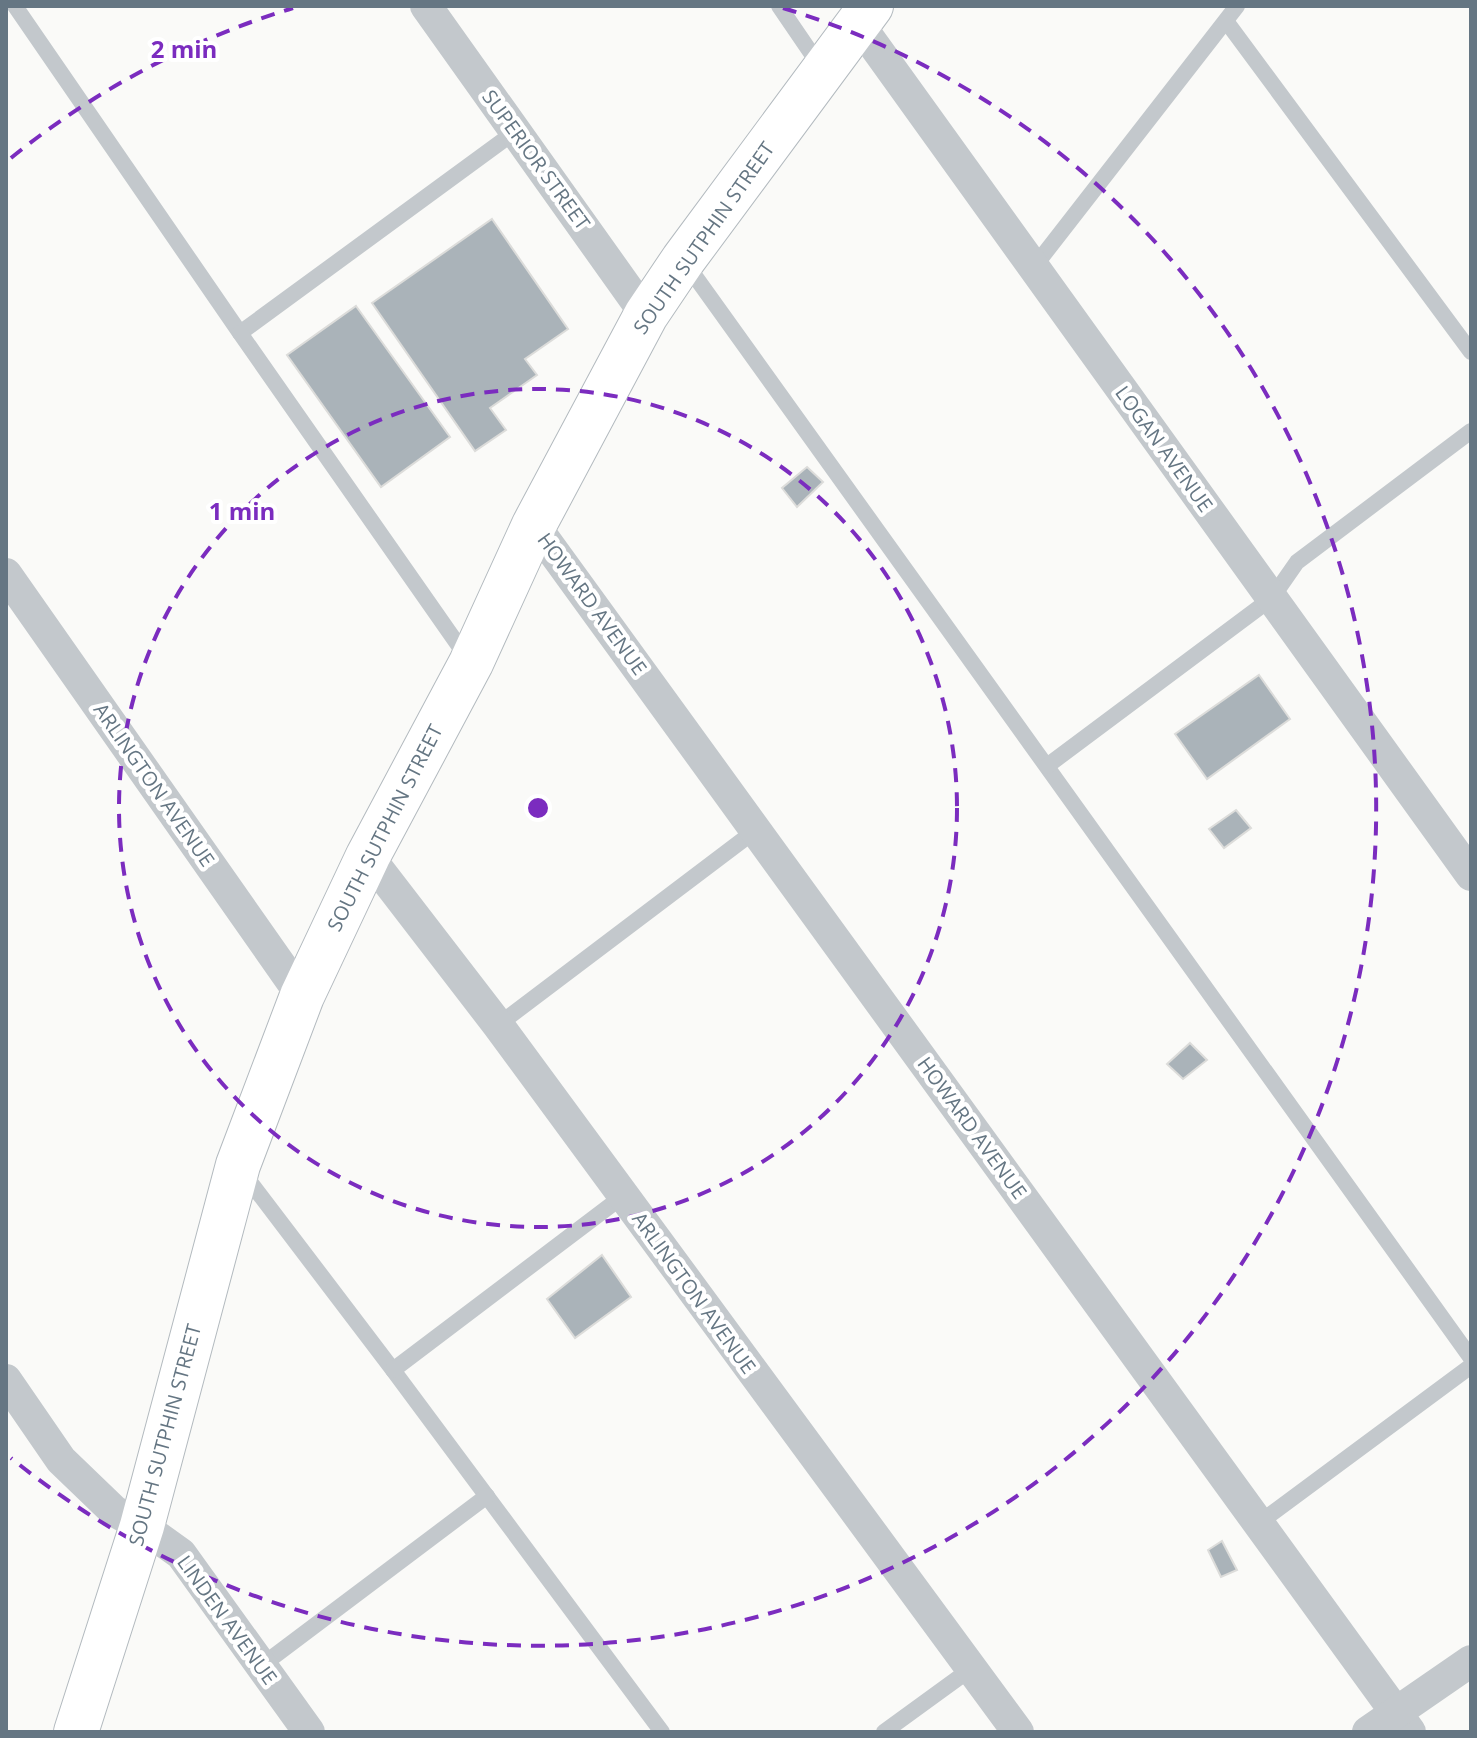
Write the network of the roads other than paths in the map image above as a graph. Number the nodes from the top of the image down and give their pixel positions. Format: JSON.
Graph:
{"nodes":[{"id":1,"x":15,"y":6,"type":"edge"},
{"id":2,"x":427,"y":6,"type":"edge"},
{"id":3,"x":779,"y":6,"type":"edge"},
{"id":4,"x":1237,"y":6,"type":"edge"},
{"id":5,"x":864,"y":14,"type":"edge"},
{"id":6,"x":1226,"y":21,"type":"junction"},
{"id":7,"x":823,"y":70,"type":"junction"},
{"id":8,"x":516,"y":131,"type":"junction"},
{"id":9,"x":683,"y":260,"type":"junction"},
{"id":10,"x":1034,"y":267,"type":"junction"},
{"id":11,"x":646,"y":315,"type":"junction"},
{"id":12,"x":240,"y":333,"type":"junction"},
{"id":13,"x":1471,"y":352,"type":"edge"},
{"id":14,"x":1471,"y":431,"type":"edge"},
{"id":15,"x":534,"y":525,"type":"junction"},
{"id":16,"x":6,"y":574,"type":"edge"},
{"id":17,"x":1272,"y":598,"type":"junction"},
{"id":18,"x":471,"y":663,"type":"junction"},
{"id":19,"x":1047,"y":766,"type":"junction"},
{"id":20,"x":756,"y":830,"type":"junction"},
{"id":21,"x":368,"y":856,"type":"junction"},
{"id":22,"x":1471,"y":875,"type":"edge"},
{"id":23,"x":302,"y":996,"type":"junction"},
{"id":24,"x":498,"y":1025,"type":"junction"},
{"id":25,"x":238,"y":1165,"type":"junction"},
{"id":26,"x":623,"y":1196,"type":"junction"},
{"id":27,"x":1471,"y":1358,"type":"edge"},
{"id":28,"x":1471,"y":1366,"type":"edge"},
{"id":29,"x":393,"y":1370,"type":"junction"},
{"id":30,"x":6,"y":1380,"type":"edge"},
{"id":31,"x":487,"y":1496,"type":"junction"},
{"id":32,"x":1259,"y":1523,"type":"junction"},
{"id":33,"x":142,"y":1526,"type":"junction"},
{"id":34,"x":1471,"y":1661,"type":"edge"},
{"id":35,"x":261,"y":1666,"type":"junction"},
{"id":36,"x":972,"y":1668,"type":"junction"},
{"id":37,"x":1403,"y":1722,"type":"edge"},
{"id":38,"x":76,"y":1732,"type":"edge"},
{"id":39,"x":309,"y":1732,"type":"edge"},
{"id":40,"x":662,"y":1732,"type":"edge"},
{"id":41,"x":884,"y":1732,"type":"edge"},
{"id":42,"x":1018,"y":1732,"type":"edge"},
{"id":43,"x":1368,"y":1732,"type":"edge"}],
"edges":[{"from":1,"to":12,"type":"lane"},
{"from":2,"to":8,"type":"street","name":"SUPERIOR STREET"},
{"from":3,"to":7,"type":"lane"},
{"from":4,"to":6,"type":"lane"},
{"from":5,"to":7,"type":"street","name":"SOUTH SUTPHIN STREET"},
{"from":5,"to":10,"type":"street","name":"LOGAN AVENUE"},
{"from":6,"to":10,"type":"lane"},
{"from":6,"to":13,"type":"lane"},
{"from":7,"to":9,"type":"street","name":"SOUTH SUTPHIN STREET"},
{"from":8,"to":11,"type":"street","name":"SUPERIOR STREET"},
{"from":8,"to":12,"type":"lane"},
{"from":9,"to":11,"type":"street","name":"SOUTH SUTPHIN STREET"},
{"from":9,"to":19,"type":"lane"},
{"from":10,"to":17,"type":"street","name":"LOGAN AVENUE"},
{"from":11,"to":15,"type":"street","name":"SOUTH SUTPHIN STREET"},
{"from":12,"to":18,"type":"lane"},
{"from":14,"to":17,"type":"lane"},
{"from":15,"to":18,"type":"street","name":"SOUTH SUTPHIN STREET"},
{"from":15,"to":20,"type":"street","name":"HOWARD AVENUE"},
{"from":16,"to":23,"type":"street","name":"ARLINGTON AVENUE"},
{"from":17,"to":19,"type":"lane"},
{"from":17,"to":22,"type":"street","name":"LOGAN AVENUE"},
{"from":18,"to":21,"type":"street","name":"SOUTH SUTPHIN STREET"},
{"from":19,"to":27,"type":"lane"},
{"from":20,"to":24,"type":"lane"},
{"from":20,"to":32,"type":"street","name":"HOWARD AVENUE"},
{"from":21,"to":23,"type":"street","name":"SOUTH SUTPHIN STREET"},
{"from":21,"to":24,"type":"street","name":"ARLINGTON AVENUE"},
{"from":23,"to":25,"type":"street","name":"SOUTH SUTPHIN STREET"},
{"from":24,"to":26,"type":"street","name":"ARLINGTON AVENUE"},
{"from":25,"to":29,"type":"lane"},
{"from":25,"to":33,"type":"street","name":"SOUTH SUTPHIN STREET"},
{"from":26,"to":29,"type":"lane"},
{"from":26,"to":36,"type":"street","name":"ARLINGTON AVENUE"},
{"from":28,"to":32,"type":"lane"},
{"from":29,"to":31,"type":"lane"},
{"from":30,"to":33,"type":"street","name":"LINDEN AVENUE"},
{"from":31,"to":35,"type":"lane"},
{"from":31,"to":40,"type":"lane"},
{"from":32,"to":37,"type":"street","name":"HOWARD AVENUE"},
{"from":33,"to":35,"type":"street","name":"LINDEN AVENUE"},
{"from":33,"to":38,"type":"street","name":"SOUTH SUTPHIN STREET"},
{"from":34,"to":37,"type":"street"},
{"from":35,"to":39,"type":"street","name":"LINDEN AVENUE"},
{"from":36,"to":41,"type":"lane"},
{"from":36,"to":42,"type":"street","name":"ARLINGTON AVENUE"},
{"from":37,"to":43,"type":"street"}]}
